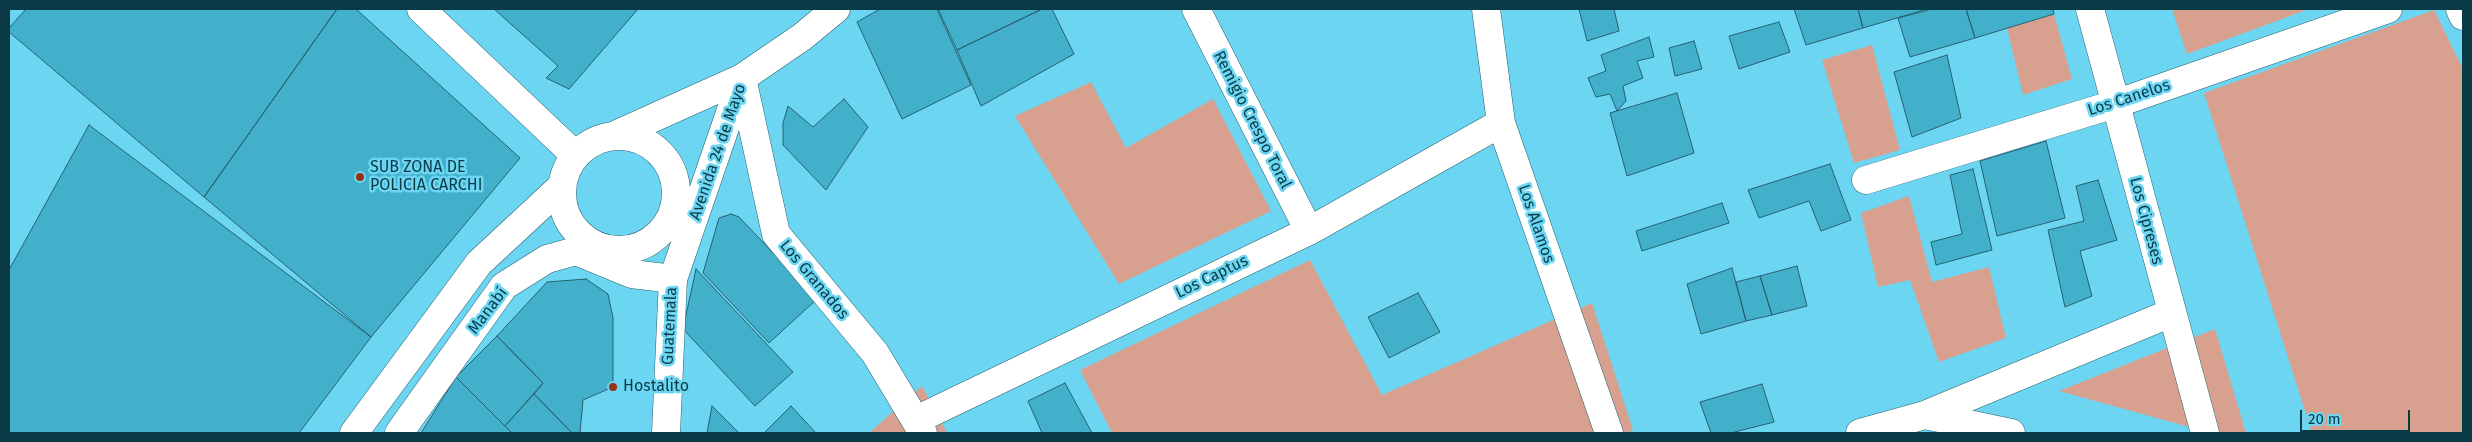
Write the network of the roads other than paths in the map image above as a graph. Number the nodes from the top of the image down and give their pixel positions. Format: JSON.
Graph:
{"nodes":[{"id":1,"x":421,"y":9,"type":"edge"},
{"id":2,"x":836,"y":9,"type":"edge"},
{"id":3,"x":1196,"y":9,"type":"edge"},
{"id":4,"x":1486,"y":9,"type":"edge"},
{"id":5,"x":2090,"y":9,"type":"edge"},
{"id":6,"x":2388,"y":9,"type":"edge"},
{"id":7,"x":2460,"y":9,"type":"edge"},
{"id":8,"x":2463,"y":16,"type":"edge"},
{"id":9,"x":742,"y":78,"type":"junction"},
{"id":10,"x":2115,"y":104,"type":"junction"},
{"id":11,"x":1501,"y":123,"type":"junction"},
{"id":12,"x":613,"y":136,"type":"junction"},
{"id":13,"x":575,"y":155,"type":"junction"},
{"id":14,"x":1866,"y":180,"type":"dead end"},
{"id":15,"x":562,"y":186,"type":"junction"},
{"id":16,"x":1309,"y":231,"type":"junction"},
{"id":17,"x":673,"y":279,"type":"junction"},
{"id":18,"x":2171,"y":313,"type":"junction"},
{"id":19,"x":1924,"y":415,"type":"junction"},
{"id":20,"x":920,"y":427,"type":"edge"},
{"id":21,"x":354,"y":433,"type":"edge"},
{"id":22,"x":399,"y":433,"type":"edge"},
{"id":23,"x":666,"y":433,"type":"edge"},
{"id":24,"x":1609,"y":433,"type":"edge"},
{"id":25,"x":1860,"y":433,"type":"edge"},
{"id":26,"x":2011,"y":433,"type":"edge"},
{"id":27,"x":2205,"y":433,"type":"edge"}],
"edges":[{"from":1,"to":13,"type":"street"},
{"from":2,"to":9,"type":"street","name":"Avenida 24 de Mayo"},
{"from":3,"to":16,"type":"street","name":"Remigio Crespo Toral"},
{"from":4,"to":11,"type":"street","name":"Los Alamos"},
{"from":5,"to":10,"type":"street","name":"Los Cipreses"},
{"from":6,"to":10,"type":"street","name":"Los Canelos"},
{"from":7,"to":8,"type":"street"},
{"from":9,"to":12,"type":"street"},
{"from":9,"to":17,"type":"street","name":"Avenida 24 de Mayo"},
{"from":9,"to":20,"type":"street","name":"Los Granados"},
{"from":10,"to":14,"type":"street","name":"Los Canelos"},
{"from":10,"to":18,"type":"street","name":"Los Cipreses"},
{"from":11,"to":16,"type":"street","name":"Los Captus"},
{"from":11,"to":24,"type":"street","name":"Los Alamos"},
{"from":12,"to":13,"type":"street"},
{"from":12,"to":15,"type":"street"},
{"from":13,"to":15,"type":"street"},
{"from":15,"to":21,"type":"street"},
{"from":16,"to":20,"type":"street","name":"Los Captus"},
{"from":17,"to":22,"type":"street","name":"Manabí"},
{"from":17,"to":23,"type":"street","name":"Guatemala"},
{"from":18,"to":19,"type":"street"},
{"from":18,"to":27,"type":"street","name":"Los Cipreses"},
{"from":19,"to":25,"type":"street"},
{"from":19,"to":26,"type":"street"}]}
